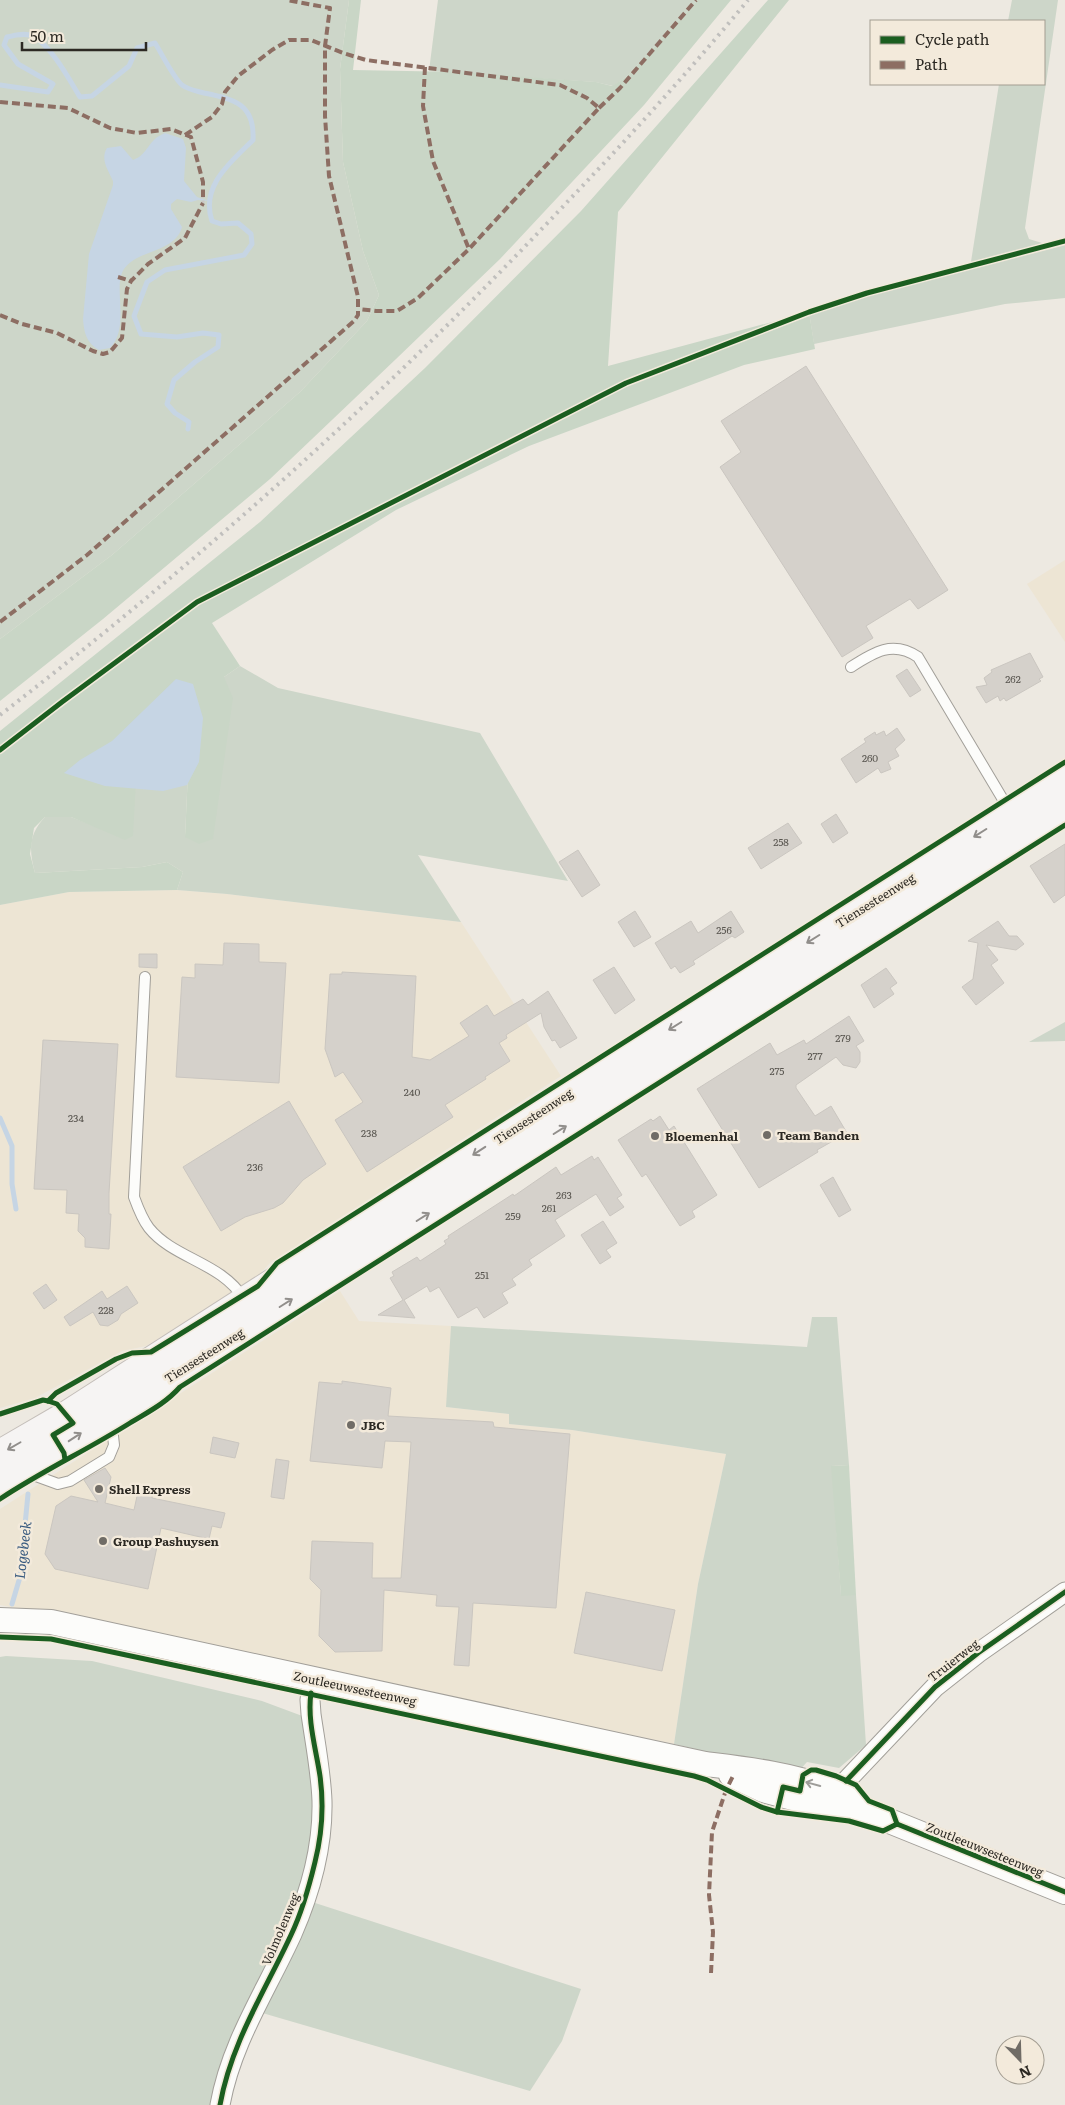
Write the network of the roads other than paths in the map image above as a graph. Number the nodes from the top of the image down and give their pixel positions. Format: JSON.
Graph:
{"nodes":[{"id":1,"x":851,"y":667,"type":"dead end"},
{"id":2,"x":1065,"y":779,"type":"edge"},
{"id":3,"x":1065,"y":810,"type":"edge"},
{"id":4,"x":1018,"y":824,"type":"junction"},
{"id":5,"x":145,"y":977,"type":"dead end"},
{"id":6,"x":252,"y":1311,"type":"junction"},
{"id":7,"x":6,"y":1468,"type":"edge"},
{"id":8,"x":1065,"y":1592,"type":"edge"},
{"id":9,"x":2,"y":1620,"type":"edge"},
{"id":10,"x":313,"y":1678,"type":"junction"},
{"id":11,"x":837,"y":1801,"type":"junction"},
{"id":12,"x":1065,"y":1892,"type":"edge"},
{"id":13,"x":220,"y":2105,"type":"edge"}],
"edges":[{"from":1,"to":4,"type":"lane"},
{"from":2,"to":4,"type":"main road","name":"Tiensesteenweg"},
{"from":3,"to":4,"type":"main road","name":"Tiensesteenweg"},
{"from":4,"to":6,"type":"main road","name":"Tiensesteenweg"},
{"from":5,"to":6,"type":"lane"},
{"from":6,"to":7,"type":"main road","name":"Tiensesteenweg","one_way":true},
{"from":7,"to":6,"type":"main road","name":"Tiensesteenweg","one_way":true},
{"from":8,"to":11,"type":"street","name":"Truierweg"},
{"from":9,"to":10,"type":"street","name":"Zoutleeuwsesteenweg"},
{"from":10,"to":11,"type":"street","name":"Zoutleeuwsesteenweg"},
{"from":10,"to":13,"type":"street","name":"Volmolenweg"},
{"from":11,"to":12,"type":"street","name":"Zoutleeuwsesteenweg"}]}
